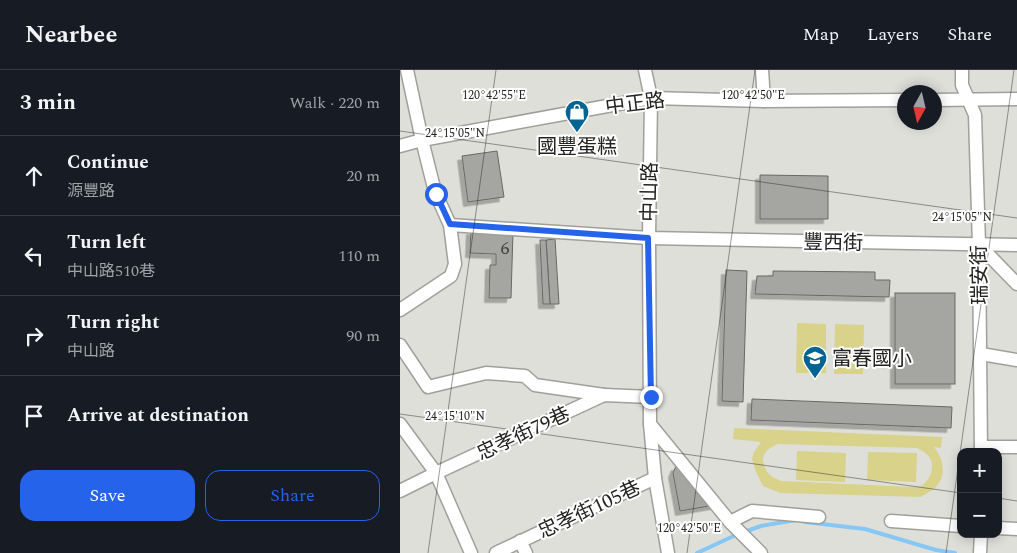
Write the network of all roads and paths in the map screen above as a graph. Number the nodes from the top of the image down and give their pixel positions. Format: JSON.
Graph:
{"nodes":[{"id":1,"x":407,"y":70,"type":"edge"},
{"id":2,"x":645,"y":70,"type":"edge"},
{"id":3,"x":762,"y":70,"type":"edge"},
{"id":4,"x":962,"y":70,"type":"edge"},
{"id":5,"x":651,"y":98,"type":"junction"},
{"id":6,"x":1017,"y":99,"type":"edge"},
{"id":7,"x":897,"y":100,"type":"edge"},
{"id":8,"x":942,"y":100,"type":"edge"},
{"id":9,"x":969,"y":100,"type":"junction"},
{"id":10,"x":764,"y":101,"type":"junction"},
{"id":11,"x":422,"y":140,"type":"junction"},
{"id":12,"x":400,"y":146,"type":"edge"},
{"id":13,"x":450,"y":224,"type":"junction"},
{"id":14,"x":648,"y":238,"type":"junction"},
{"id":15,"x":979,"y":245,"type":"junction"},
{"id":16,"x":1017,"y":245,"type":"edge"},
{"id":17,"x":1017,"y":284,"type":"edge"},
{"id":18,"x":400,"y":310,"type":"edge"},
{"id":19,"x":400,"y":345,"type":"edge"},
{"id":20,"x":980,"y":354,"type":"junction"},
{"id":21,"x":1017,"y":360,"type":"edge"},
{"id":22,"x":604,"y":395,"type":"junction"},
{"id":23,"x":651,"y":397,"type":"junction"},
{"id":24,"x":400,"y":424,"type":"edge"},
{"id":25,"x":650,"y":424,"type":"junction"},
{"id":26,"x":1017,"y":447,"type":"edge"},
{"id":27,"x":981,"y":448,"type":"edge"},
{"id":28,"x":1002,"y":448,"type":"edge"},
{"id":29,"x":436,"y":473,"type":"junction"},
{"id":30,"x":655,"y":478,"type":"junction"},
{"id":31,"x":400,"y":491,"type":"edge"},
{"id":32,"x":819,"y":516,"type":"dead end"},
{"id":33,"x":891,"y":521,"type":"dead end"},
{"id":34,"x":730,"y":522,"type":"junction"},
{"id":35,"x":957,"y":526,"type":"edge"},
{"id":36,"x":1002,"y":528,"type":"edge"},
{"id":37,"x":1017,"y":529,"type":"edge"},
{"id":38,"x":520,"y":541,"type":"junction"},
{"id":39,"x":471,"y":553,"type":"edge"},
{"id":40,"x":496,"y":553,"type":"edge"},
{"id":41,"x":526,"y":553,"type":"edge"},
{"id":42,"x":668,"y":553,"type":"edge"},
{"id":43,"x":761,"y":553,"type":"edge"}],
"edges":[{"from":1,"to":11,"type":"street"},
{"from":2,"to":5,"type":"street","name":"中山路"},
{"from":3,"to":10,"type":"street"},
{"from":4,"to":9,"type":"street","name":"瑞安街"},
{"from":5,"to":10,"type":"street","name":"中正路"},
{"from":5,"to":11,"type":"street","name":"中正路"},
{"from":5,"to":14,"type":"street","name":"中山路"},
{"from":6,"to":9,"type":"street"},
{"from":7,"to":10,"type":"street","name":"中正路"},
{"from":8,"to":9,"type":"street"},
{"from":9,"to":15,"type":"street","name":"瑞安街"},
{"from":11,"to":12,"type":"street","name":"中正路"},
{"from":11,"to":13,"type":"street"},
{"from":13,"to":14,"type":"street","name":"豐西街"},
{"from":13,"to":18,"type":"street"},
{"from":14,"to":15,"type":"street","name":"豐西街"},
{"from":14,"to":23,"type":"street","name":"中山路"},
{"from":15,"to":16,"type":"street","name":"豐西街"},
{"from":15,"to":17,"type":"street"},
{"from":15,"to":20,"type":"street","name":"瑞安街"},
{"from":19,"to":22,"type":"street"},
{"from":20,"to":21,"type":"street"},
{"from":20,"to":27,"type":"street","name":"瑞安街"},
{"from":22,"to":23,"type":"street","name":"忠孝街79巷"},
{"from":22,"to":29,"type":"street","name":"忠孝街79巷"},
{"from":23,"to":25,"type":"street","name":"中山路"},
{"from":24,"to":29,"type":"street"},
{"from":25,"to":30,"type":"street","name":"中山路"},
{"from":25,"to":34,"type":"street"},
{"from":26,"to":28,"type":"street"},
{"from":29,"to":31,"type":"street","name":"忠孝街79巷"},
{"from":29,"to":39,"type":"street"},
{"from":30,"to":38,"type":"street","name":"忠孝街105巷"},
{"from":30,"to":42,"type":"street","name":"中山路"},
{"from":32,"to":34,"type":"street"},
{"from":33,"to":35,"type":"street"},
{"from":34,"to":43,"type":"street"},
{"from":36,"to":37,"type":"street"},
{"from":38,"to":40,"type":"street","name":"忠孝街105巷"},
{"from":38,"to":41,"type":"street"}]}
